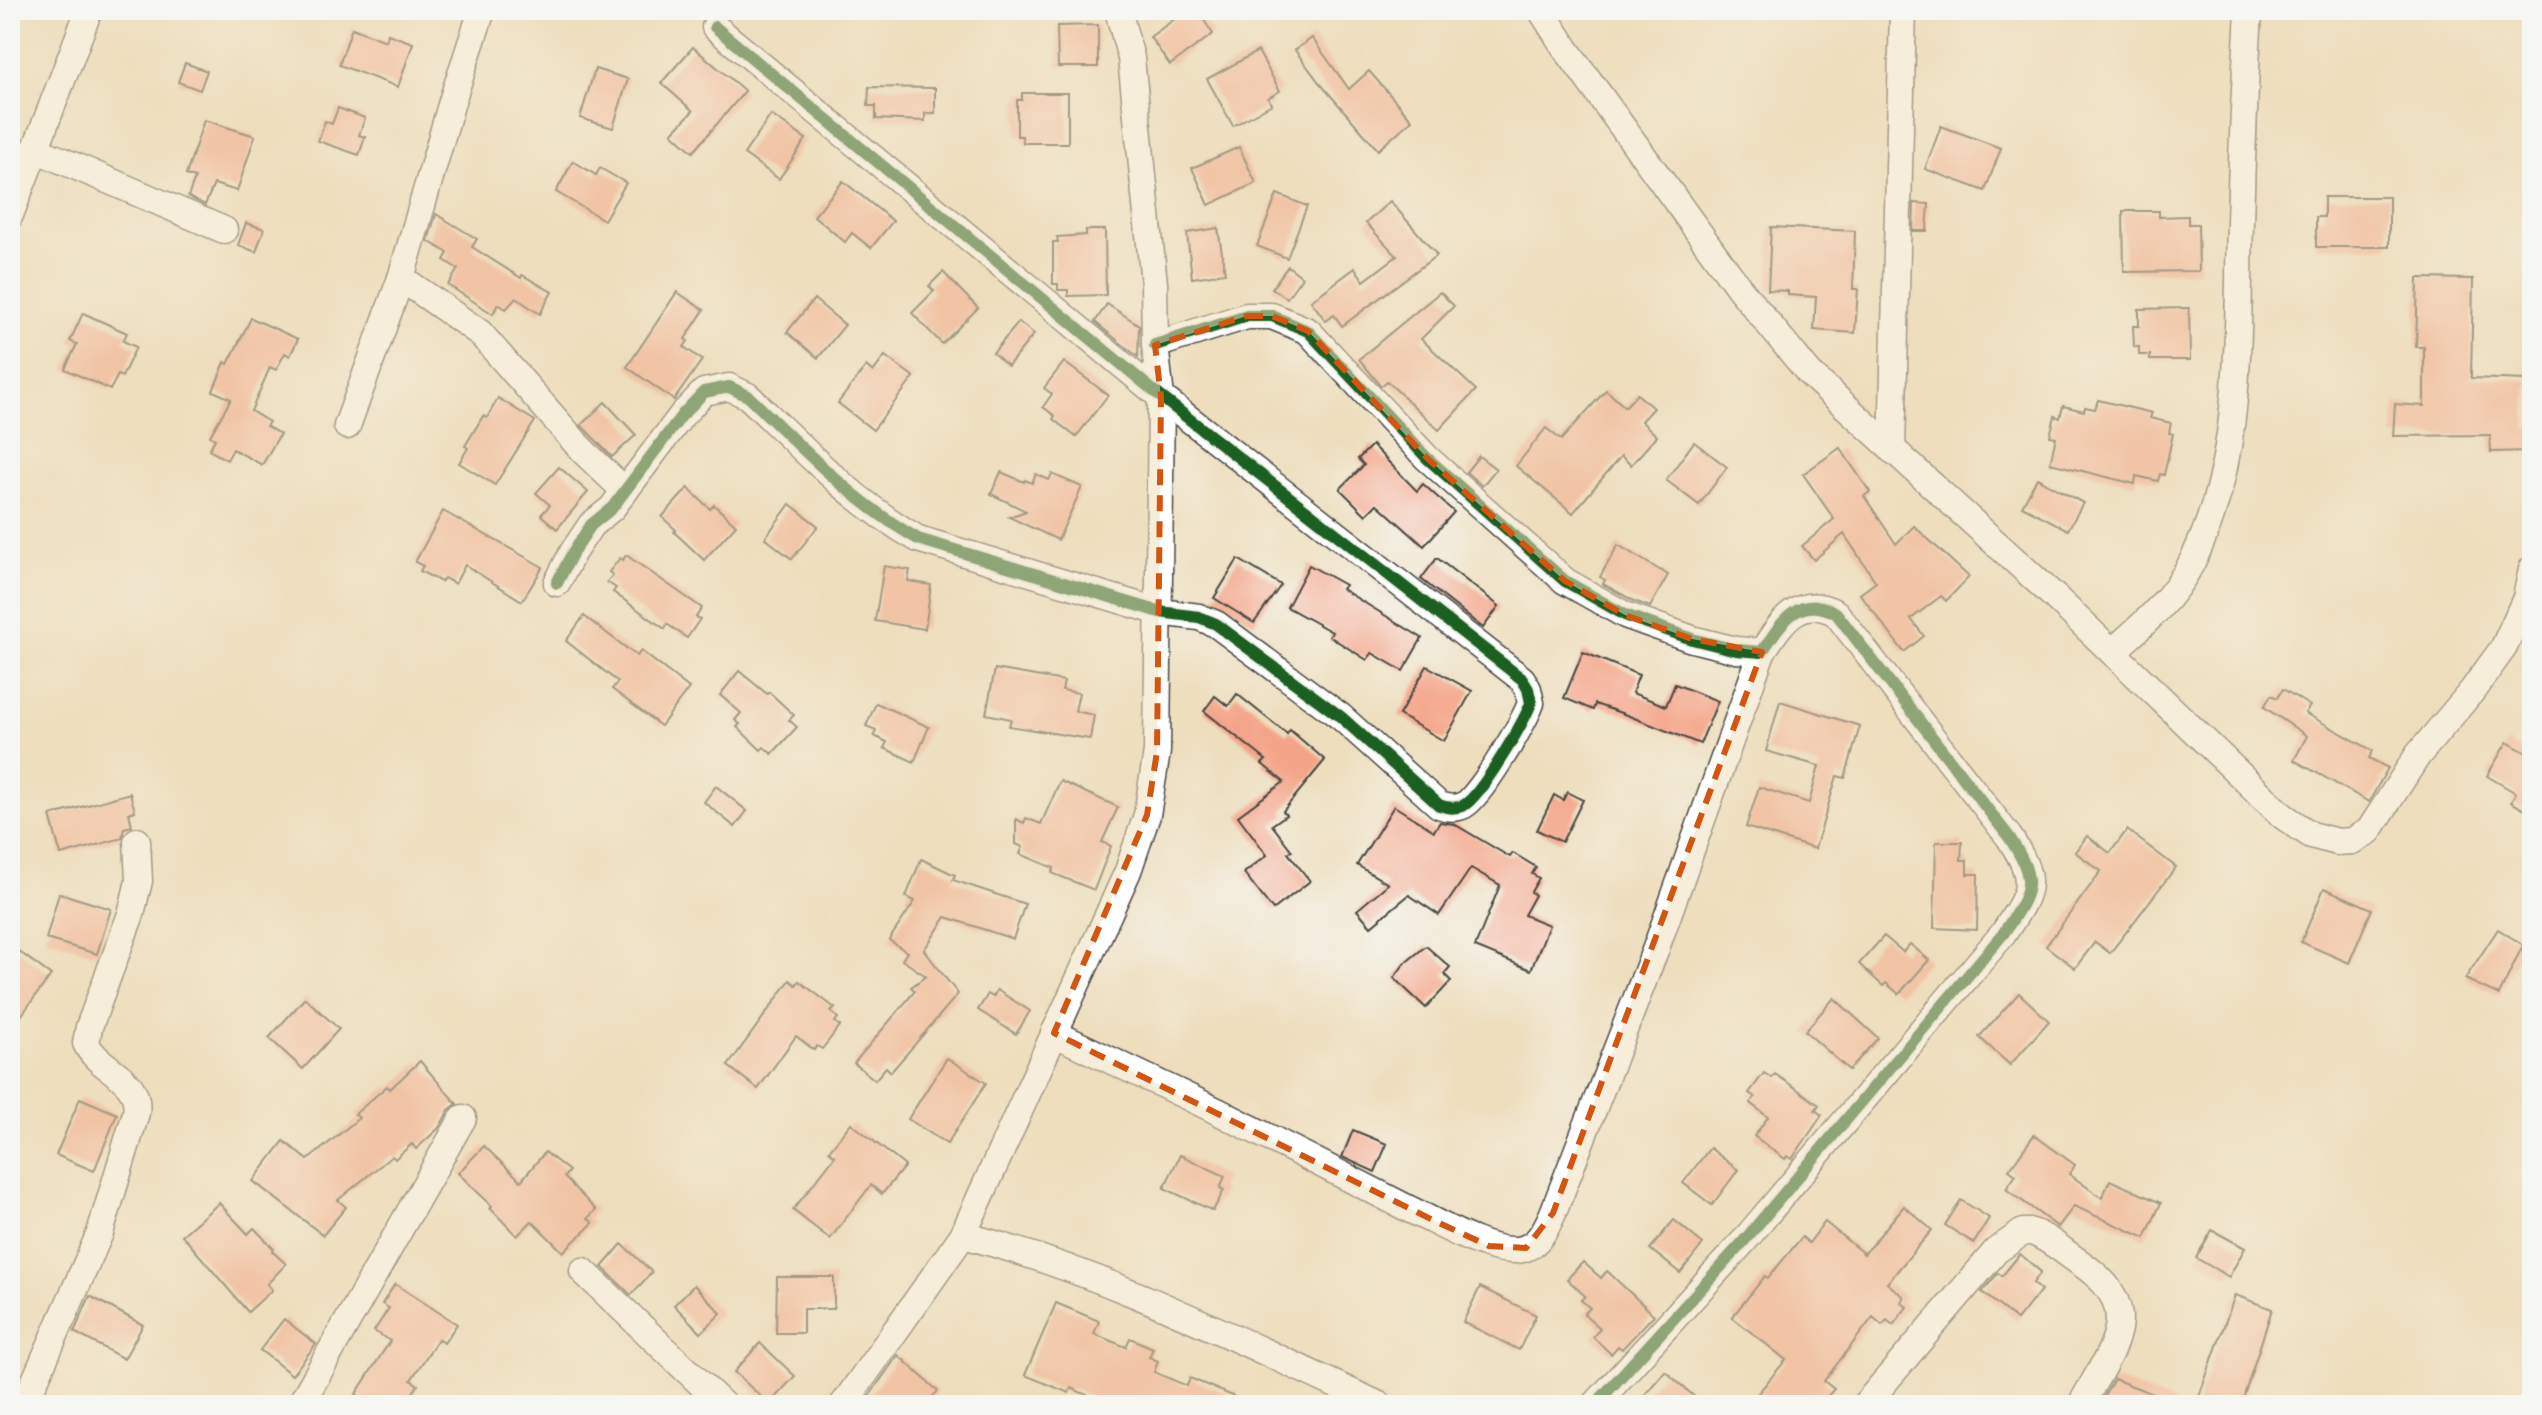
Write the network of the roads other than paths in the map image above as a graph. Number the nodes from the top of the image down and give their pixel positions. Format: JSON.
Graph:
{"nodes":[{"id":1,"x":89,"y":10,"type":"edge"},
{"id":2,"x":482,"y":10,"type":"edge"},
{"id":3,"x":1118,"y":10,"type":"edge"},
{"id":4,"x":1541,"y":10,"type":"edge"},
{"id":5,"x":1903,"y":10,"type":"edge"},
{"id":6,"x":2249,"y":10,"type":"edge"},
{"id":7,"x":715,"y":27,"type":"dead end"},
{"id":8,"x":35,"y":149,"type":"junction"},
{"id":9,"x":10,"y":215,"type":"edge"},
{"id":10,"x":224,"y":230,"type":"dead end"},
{"id":11,"x":401,"y":278,"type":"junction"},
{"id":12,"x":1155,"y":345,"type":"junction"},
{"id":13,"x":1161,"y":397,"type":"junction"},
{"id":14,"x":347,"y":426,"type":"dead end"},
{"id":15,"x":1892,"y":450,"type":"junction"},
{"id":16,"x":625,"y":491,"type":"junction"},
{"id":17,"x":2532,"y":569,"type":"edge"},
{"id":18,"x":557,"y":583,"type":"dead end"},
{"id":19,"x":1160,"y":612,"type":"junction"},
{"id":20,"x":1762,"y":652,"type":"junction"},
{"id":21,"x":2112,"y":652,"type":"junction"},
{"id":22,"x":137,"y":841,"type":"dead end"},
{"id":23,"x":1054,"y":1033,"type":"junction"},
{"id":24,"x":463,"y":1118,"type":"dead end"},
{"id":25,"x":963,"y":1235,"type":"junction"},
{"id":26,"x":583,"y":1271,"type":"dead end"},
{"id":27,"x":24,"y":1405,"type":"edge"},
{"id":28,"x":300,"y":1405,"type":"edge"},
{"id":29,"x":723,"y":1405,"type":"edge"},
{"id":30,"x":843,"y":1405,"type":"edge"},
{"id":31,"x":1379,"y":1405,"type":"edge"},
{"id":32,"x":1595,"y":1405,"type":"edge"},
{"id":33,"x":1865,"y":1405,"type":"edge"},
{"id":34,"x":2081,"y":1405,"type":"edge"}],
"edges":[{"from":1,"to":8,"type":"street"},
{"from":2,"to":11,"type":"street"},
{"from":3,"to":12,"type":"street"},
{"from":4,"to":15,"type":"street"},
{"from":5,"to":15,"type":"street"},
{"from":6,"to":21,"type":"street"},
{"from":7,"to":13,"type":"street"},
{"from":8,"to":9,"type":"street"},
{"from":8,"to":10,"type":"street"},
{"from":11,"to":14,"type":"street"},
{"from":11,"to":16,"type":"street"},
{"from":12,"to":13,"type":"street"},
{"from":12,"to":20,"type":"street"},
{"from":13,"to":19,"type":"street"},
{"from":13,"to":19,"type":"street"},
{"from":15,"to":21,"type":"street"},
{"from":16,"to":18,"type":"street"},
{"from":16,"to":19,"type":"street"},
{"from":17,"to":21,"type":"street"},
{"from":19,"to":23,"type":"street"},
{"from":20,"to":23,"type":"street"},
{"from":20,"to":32,"type":"street"},
{"from":22,"to":27,"type":"street"},
{"from":23,"to":25,"type":"street"},
{"from":24,"to":28,"type":"street"},
{"from":25,"to":30,"type":"street"},
{"from":25,"to":31,"type":"street"},
{"from":26,"to":29,"type":"street"},
{"from":33,"to":34,"type":"street"}]}
